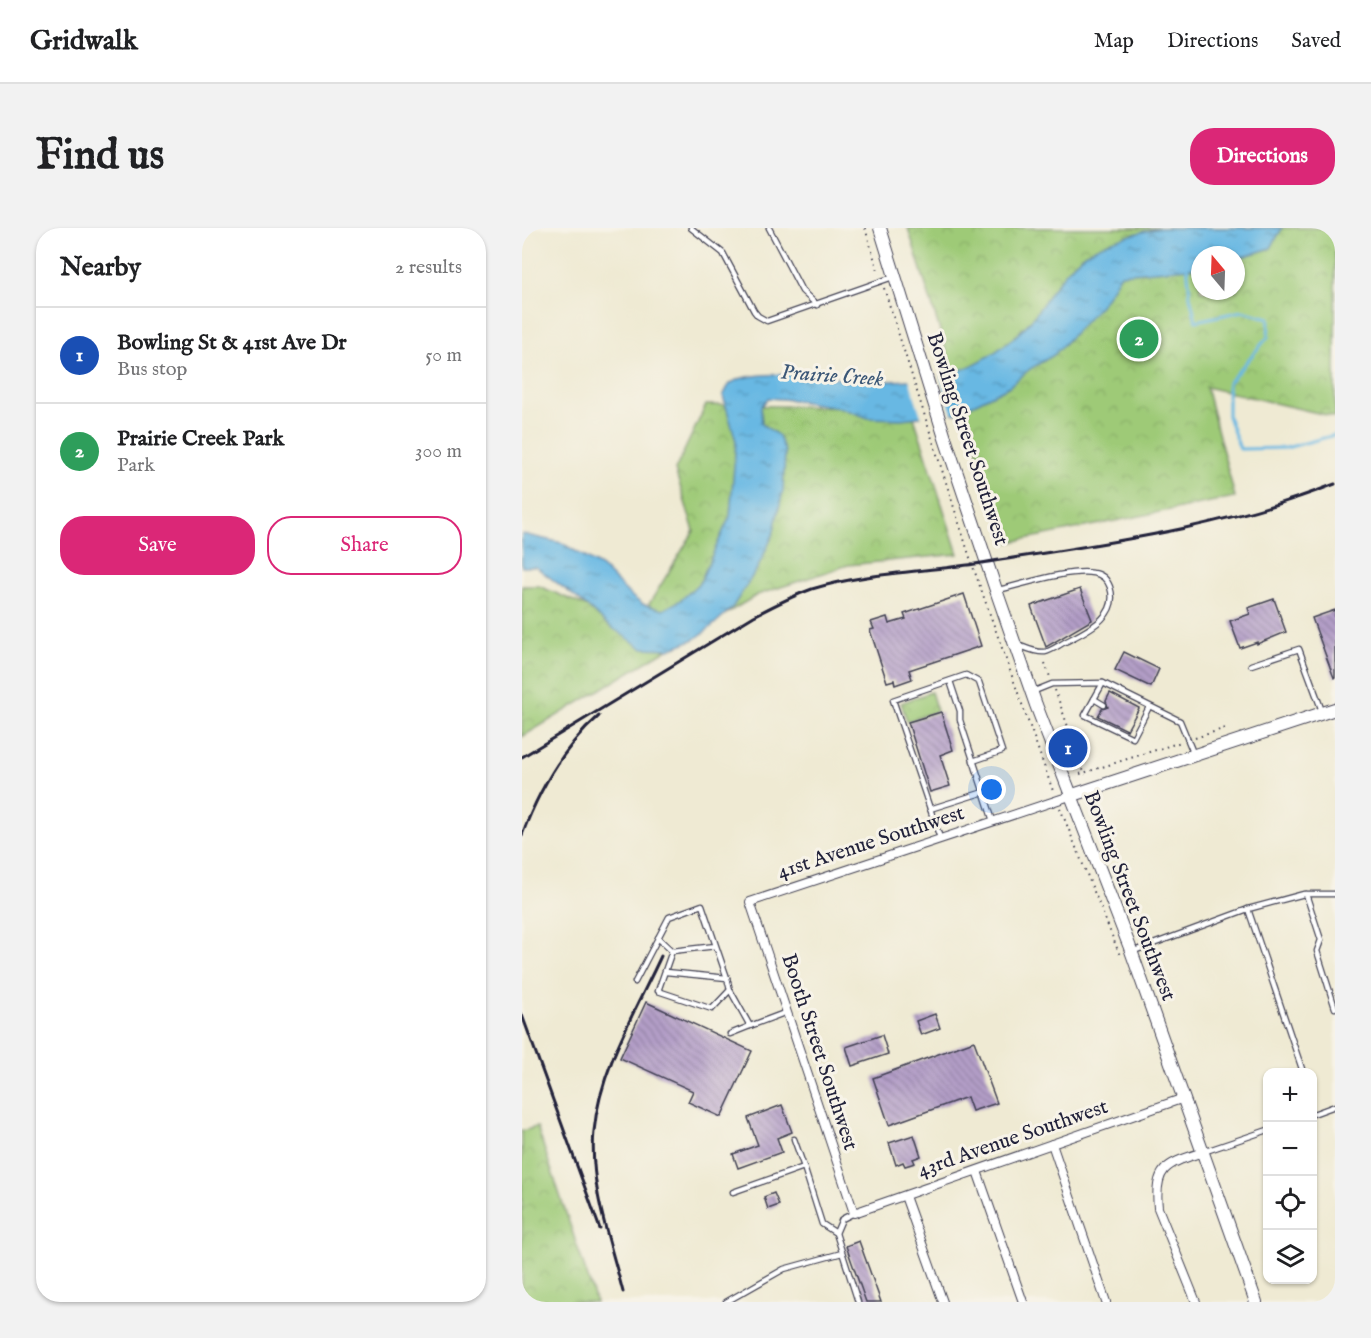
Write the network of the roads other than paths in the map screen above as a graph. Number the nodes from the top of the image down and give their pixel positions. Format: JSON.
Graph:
{"nodes":[{"id":1,"x":691,"y":228,"type":"edge"},
{"id":2,"x":769,"y":228,"type":"edge"},
{"id":3,"x":880,"y":228,"type":"edge"},
{"id":4,"x":895,"y":276,"type":"junction"},
{"id":5,"x":817,"y":305,"type":"junction"},
{"id":6,"x":996,"y":590,"type":"junction"},
{"id":7,"x":1014,"y":644,"type":"junction"},
{"id":8,"x":1251,"y":665,"type":"dead end"},
{"id":9,"x":950,"y":681,"type":"junction"},
{"id":10,"x":1103,"y":683,"type":"junction"},
{"id":11,"x":1031,"y":693,"type":"junction"},
{"id":12,"x":1094,"y":699,"type":"junction"},
{"id":13,"x":1104,"y":705,"type":"dead end"},
{"id":14,"x":1149,"y":707,"type":"junction"},
{"id":15,"x":1329,"y":711,"type":"edge"},
{"id":16,"x":1132,"y":721,"type":"dead end"},
{"id":17,"x":1139,"y":725,"type":"junction"},
{"id":18,"x":1194,"y":755,"type":"junction"},
{"id":19,"x":973,"y":760,"type":"junction"},
{"id":20,"x":984,"y":792,"type":"junction"},
{"id":21,"x":1071,"y":796,"type":"junction"},
{"id":22,"x":930,"y":809,"type":"junction"},
{"id":23,"x":993,"y":821,"type":"junction"},
{"id":24,"x":940,"y":838,"type":"junction"},
{"id":25,"x":1306,"y":894,"type":"junction"},
{"id":26,"x":1335,"y":894,"type":"edge"},
{"id":27,"x":750,"y":902,"type":"joint"},
{"id":28,"x":1248,"y":909,"type":"junction"},
{"id":29,"x":658,"y":938,"type":"junction"},
{"id":30,"x":716,"y":946,"type":"junction"},
{"id":31,"x":672,"y":951,"type":"junction"},
{"id":32,"x":1131,"y":952,"type":"junction"},
{"id":33,"x":666,"y":972,"type":"junction"},
{"id":34,"x":727,"y":978,"type":"junction"},
{"id":35,"x":635,"y":982,"type":"dead end"},
{"id":36,"x":730,"y":990,"type":"junction"},
{"id":37,"x":1335,"y":1008,"type":"edge"},
{"id":38,"x":787,"y":1012,"type":"junction"},
{"id":39,"x":750,"y":1026,"type":"junction"},
{"id":40,"x":730,"y":1034,"type":"dead end"},
{"id":41,"x":1302,"y":1068,"type":"edge"},
{"id":42,"x":1184,"y":1098,"type":"junction"},
{"id":43,"x":1335,"y":1106,"type":"edge"},
{"id":44,"x":1317,"y":1113,"type":"edge"},
{"id":45,"x":1263,"y":1132,"type":"edge"},
{"id":46,"x":794,"y":1139,"type":"dead end"},
{"id":47,"x":1052,"y":1144,"type":"junction"},
{"id":48,"x":1203,"y":1152,"type":"junction"},
{"id":49,"x":804,"y":1167,"type":"junction"},
{"id":50,"x":977,"y":1171,"type":"junction"},
{"id":51,"x":733,"y":1192,"type":"dead end"},
{"id":52,"x":905,"y":1196,"type":"junction"},
{"id":53,"x":854,"y":1213,"type":"junction"},
{"id":54,"x":836,"y":1233,"type":"junction"},
{"id":55,"x":842,"y":1253,"type":"junction"},
{"id":56,"x":726,"y":1302,"type":"edge"},
{"id":57,"x":858,"y":1302,"type":"edge"},
{"id":58,"x":943,"y":1302,"type":"edge"},
{"id":59,"x":1023,"y":1302,"type":"edge"},
{"id":60,"x":1106,"y":1302,"type":"edge"},
{"id":61,"x":1196,"y":1302,"type":"edge"},
{"id":62,"x":1256,"y":1302,"type":"edge"}],
"edges":[{"from":1,"to":5,"type":"lane"},
{"from":2,"to":5,"type":"lane"},
{"from":3,"to":4,"type":"main road","name":"Bowling Street Southwest"},
{"from":4,"to":5,"type":"lane"},
{"from":4,"to":6,"type":"main road","name":"Bowling Street Southwest"},
{"from":6,"to":7,"type":"main road","name":"Bowling Street Southwest"},
{"from":6,"to":7,"type":"lane"},
{"from":7,"to":11,"type":"main road","name":"Bowling Street Southwest"},
{"from":8,"to":15,"type":"lane"},
{"from":9,"to":19,"type":"lane"},
{"from":9,"to":19,"type":"lane"},
{"from":9,"to":22,"type":"lane"},
{"from":10,"to":11,"type":"lane"},
{"from":10,"to":12,"type":"lane"},
{"from":10,"to":14,"type":"lane"},
{"from":11,"to":21,"type":"main road","name":"Bowling Street Southwest"},
{"from":12,"to":13,"type":"lane"},
{"from":12,"to":17,"type":"lane"},
{"from":14,"to":17,"type":"lane"},
{"from":14,"to":18,"type":"lane"},
{"from":15,"to":18,"type":"main road"},
{"from":16,"to":17,"type":"lane"},
{"from":18,"to":21,"type":"main road"},
{"from":19,"to":20,"type":"lane"},
{"from":20,"to":22,"type":"lane"},
{"from":20,"to":23,"type":"lane"},
{"from":21,"to":23,"type":"street","name":"41st Avenue Southwest"},
{"from":21,"to":32,"type":"main road","name":"Bowling Street Southwest"},
{"from":22,"to":24,"type":"lane"},
{"from":23,"to":24,"type":"street","name":"41st Avenue Southwest"},
{"from":24,"to":27,"type":"street","name":"41st Avenue Southwest"},
{"from":25,"to":26,"type":"lane"},
{"from":25,"to":28,"type":"lane"},
{"from":25,"to":37,"type":"lane"},
{"from":27,"to":38,"type":"street","name":"Booth Street Southwest"},
{"from":28,"to":32,"type":"lane"},
{"from":28,"to":41,"type":"lane"},
{"from":29,"to":30,"type":"lane"},
{"from":29,"to":31,"type":"lane"},
{"from":29,"to":35,"type":"lane"},
{"from":30,"to":31,"type":"lane"},
{"from":30,"to":34,"type":"lane"},
{"from":31,"to":33,"type":"lane"},
{"from":32,"to":42,"type":"main road","name":"Bowling Street Southwest"},
{"from":33,"to":34,"type":"lane"},
{"from":33,"to":36,"type":"lane"},
{"from":34,"to":36,"type":"lane"},
{"from":36,"to":39,"type":"lane"},
{"from":38,"to":39,"type":"lane"},
{"from":38,"to":53,"type":"street","name":"Booth Street Southwest"},
{"from":39,"to":40,"type":"lane"},
{"from":42,"to":47,"type":"street","name":"43rd Avenue Southwest"},
{"from":42,"to":48,"type":"main road","name":"Bowling Street Southwest"},
{"from":43,"to":44,"type":"lane"},
{"from":45,"to":48,"type":"lane"},
{"from":46,"to":49,"type":"lane"},
{"from":47,"to":50,"type":"street","name":"43rd Avenue Southwest"},
{"from":47,"to":60,"type":"street"},
{"from":48,"to":61,"type":"street"},
{"from":48,"to":62,"type":"main road","name":"Bowling Street Southwest"},
{"from":49,"to":51,"type":"lane"},
{"from":49,"to":54,"type":"lane"},
{"from":50,"to":52,"type":"street","name":"43rd Avenue Southwest"},
{"from":50,"to":59,"type":"street"},
{"from":52,"to":53,"type":"street","name":"43rd Avenue Southwest"},
{"from":52,"to":58,"type":"street"},
{"from":53,"to":54,"type":"lane"},
{"from":54,"to":55,"type":"lane"},
{"from":55,"to":56,"type":"lane"},
{"from":55,"to":57,"type":"lane"}]}
